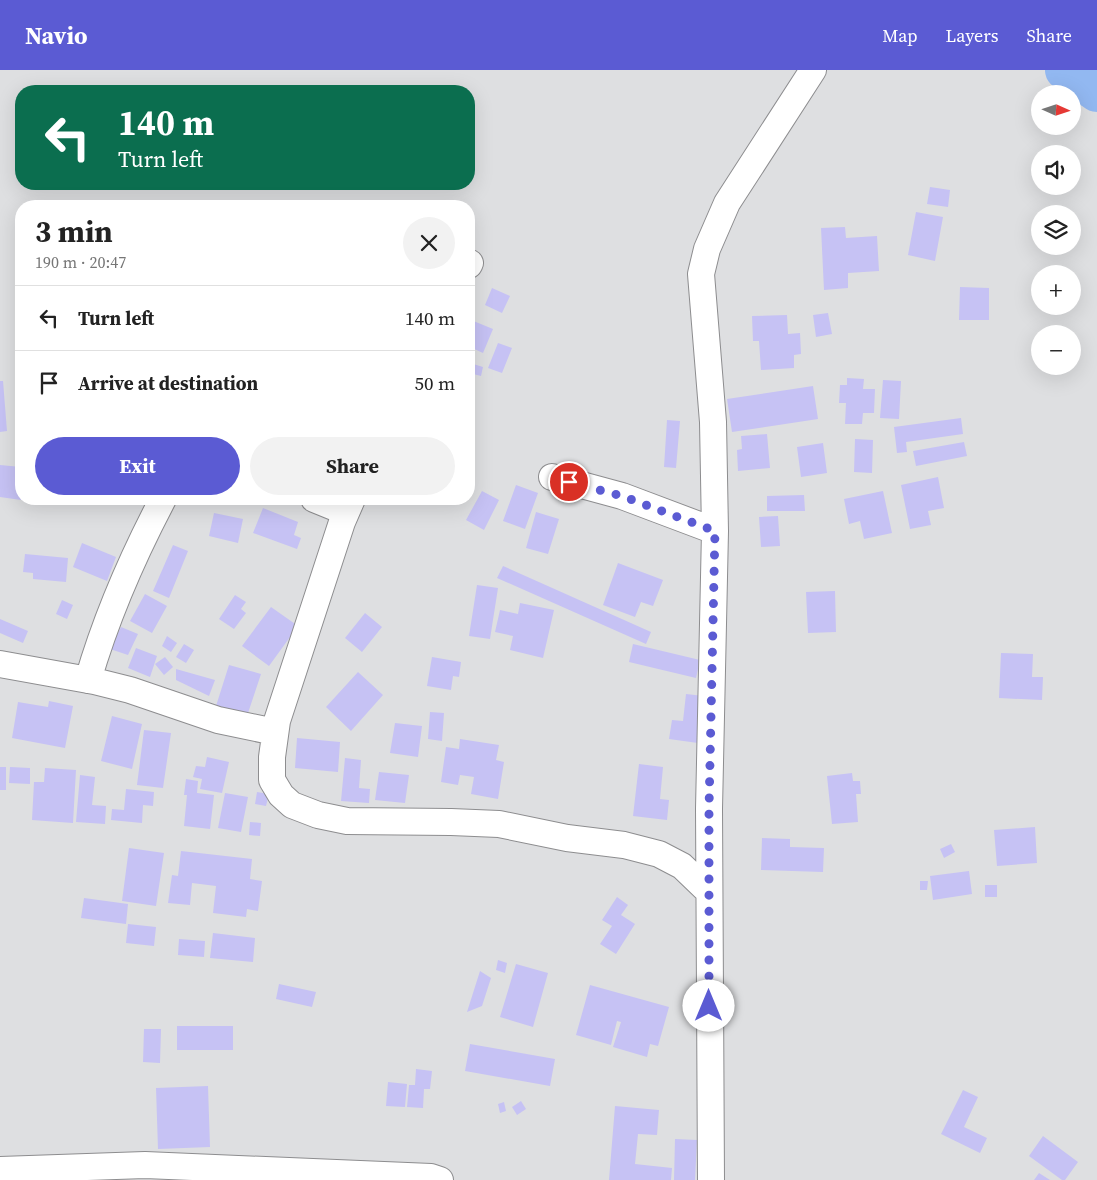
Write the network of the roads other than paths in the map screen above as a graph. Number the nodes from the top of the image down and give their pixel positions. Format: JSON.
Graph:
{"nodes":[{"id":1,"x":812,"y":70,"type":"edge"},
{"id":2,"x":552,"y":477,"type":"dead end"},
{"id":3,"x":160,"y":505,"type":"edge"},
{"id":4,"x":350,"y":506,"type":"edge"},
{"id":5,"x":715,"y":531,"type":"junction"},
{"id":6,"x":0,"y":664,"type":"edge"},
{"id":7,"x":88,"y":680,"type":"junction"},
{"id":8,"x":275,"y":732,"type":"junction"},
{"id":9,"x":709,"y":892,"type":"junction"},
{"id":10,"x":0,"y":1170,"type":"edge"},
{"id":11,"x":440,"y":1180,"type":"edge"},
{"id":12,"x":711,"y":1180,"type":"edge"}],
"edges":[{"from":1,"to":5,"type":"street"},
{"from":2,"to":5,"type":"street"},
{"from":3,"to":7,"type":"street"},
{"from":4,"to":8,"type":"street"},
{"from":5,"to":9,"type":"street"},
{"from":6,"to":7,"type":"street"},
{"from":7,"to":8,"type":"street"},
{"from":8,"to":9,"type":"street"},
{"from":9,"to":12,"type":"street"},
{"from":10,"to":11,"type":"street"}]}
